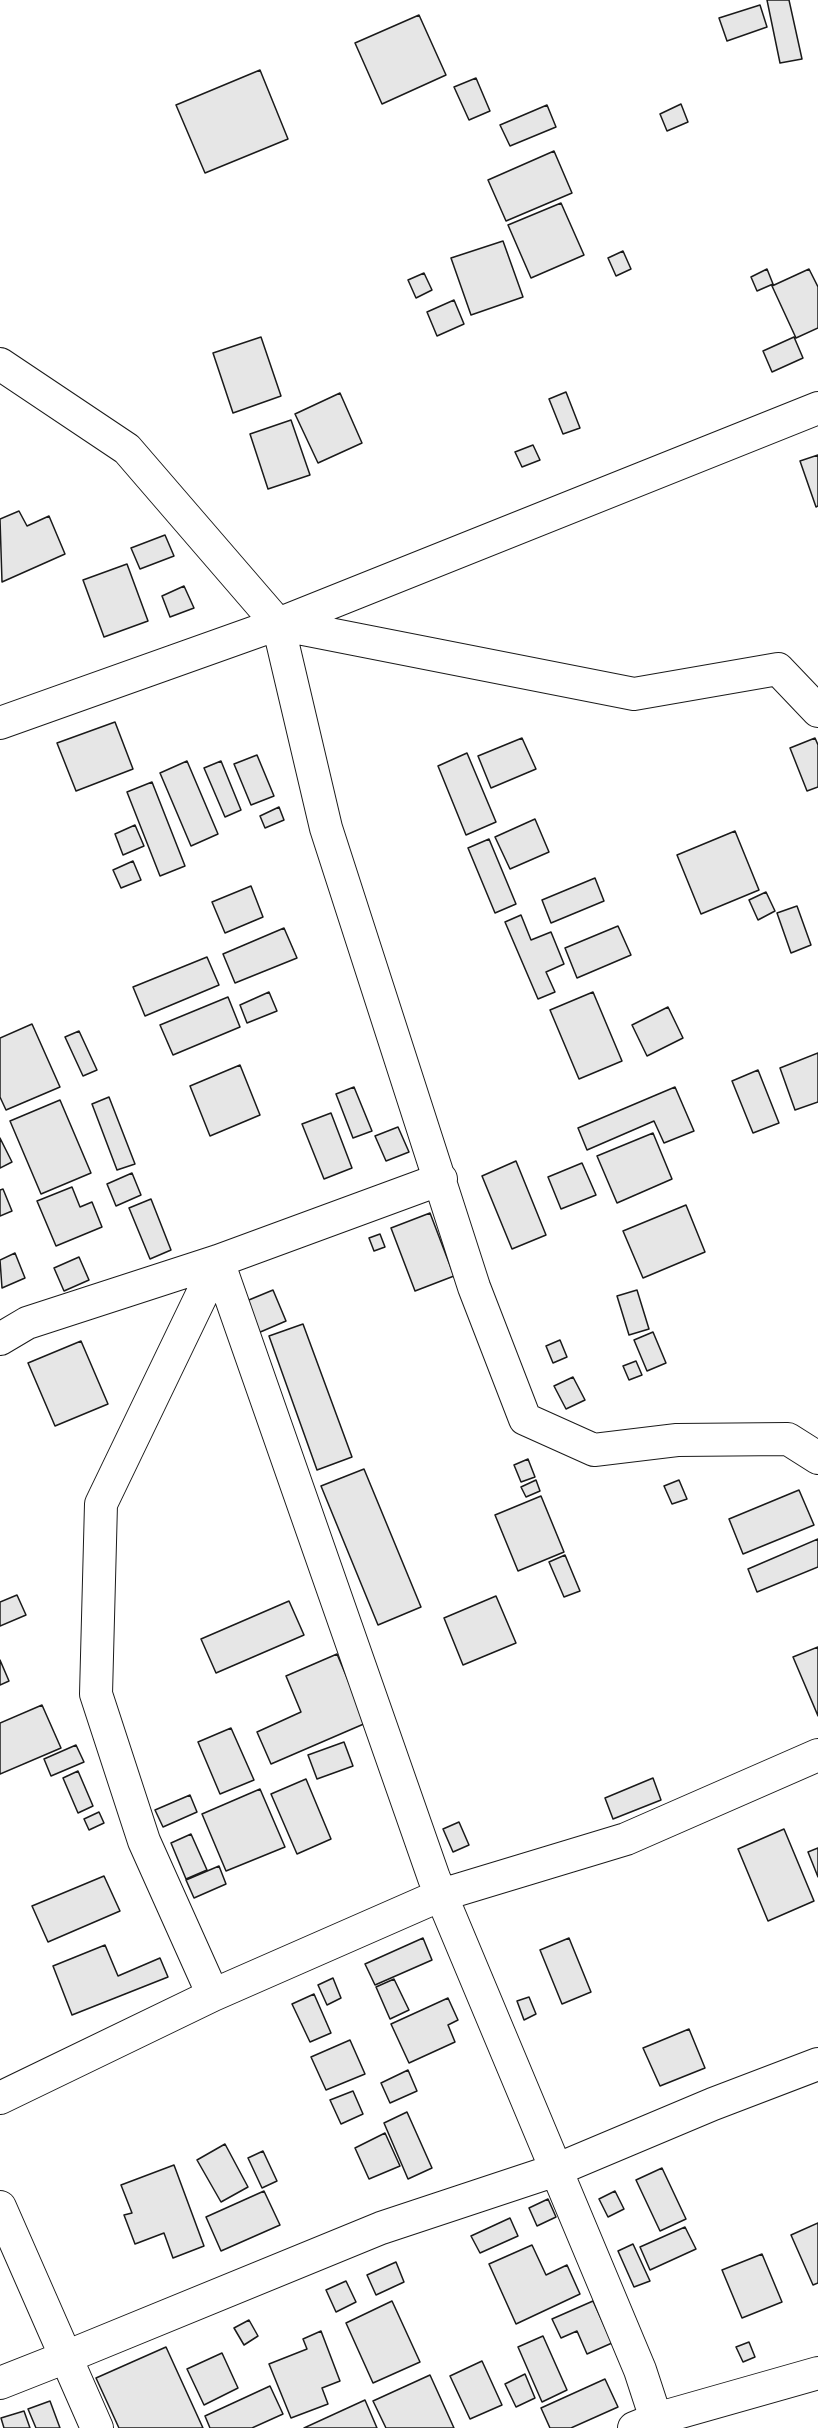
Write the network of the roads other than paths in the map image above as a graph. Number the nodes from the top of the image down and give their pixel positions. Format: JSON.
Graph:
{"nodes":[{"id":1,"x":0,"y":364,"type":"edge"},
{"id":2,"x":818,"y":408,"type":"edge"},
{"id":3,"x":278,"y":624,"type":"junction"},
{"id":4,"x":818,"y":711,"type":"edge"},
{"id":5,"x":0,"y":723,"type":"edge"},
{"id":6,"x":441,"y":1179,"type":"junction"},
{"id":7,"x":218,"y":1261,"type":"junction"},
{"id":8,"x":0,"y":1339,"type":"edge"},
{"id":9,"x":818,"y":1458,"type":"edge"},
{"id":10,"x":818,"y":1755,"type":"edge"},
{"id":11,"x":441,"y":1895,"type":"junction"},
{"id":12,"x":213,"y":1995,"type":"junction"},
{"id":13,"x":818,"y":2064,"type":"edge"},
{"id":14,"x":0,"y":2098,"type":"edge"},
{"id":15,"x":556,"y":2170,"type":"junction"},
{"id":16,"x":0,"y":2207,"type":"edge"},
{"id":17,"x":66,"y":2357,"type":"junction"},
{"id":18,"x":818,"y":2373,"type":"edge"},
{"id":19,"x":0,"y":2382,"type":"edge"},
{"id":20,"x":650,"y":2425,"type":"edge"},
{"id":21,"x":97,"y":2428,"type":"edge"}],
"edges":[{"from":1,"to":3,"type":"street"},
{"from":2,"to":3,"type":"street"},
{"from":3,"to":4,"type":"street"},
{"from":3,"to":5,"type":"street"},
{"from":3,"to":6,"type":"street"},
{"from":6,"to":7,"type":"street"},
{"from":6,"to":9,"type":"street"},
{"from":7,"to":8,"type":"street"},
{"from":7,"to":11,"type":"street"},
{"from":7,"to":12,"type":"street"},
{"from":10,"to":11,"type":"street"},
{"from":11,"to":12,"type":"street"},
{"from":11,"to":15,"type":"street"},
{"from":12,"to":14,"type":"street"},
{"from":13,"to":15,"type":"street"},
{"from":15,"to":17,"type":"street"},
{"from":15,"to":20,"type":"street"},
{"from":16,"to":17,"type":"street"},
{"from":17,"to":19,"type":"street"},
{"from":17,"to":21,"type":"street"},
{"from":18,"to":20,"type":"street"}]}
